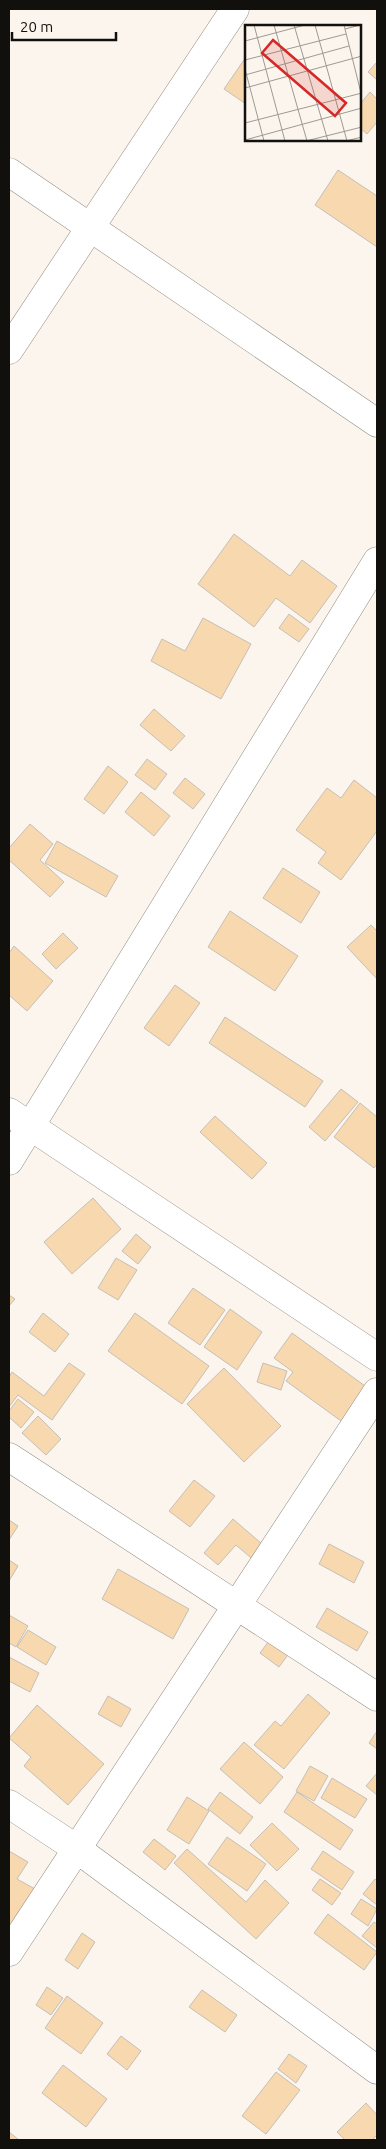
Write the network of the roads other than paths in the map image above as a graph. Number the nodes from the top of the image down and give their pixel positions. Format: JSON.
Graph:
{"nodes":[{"id":1,"x":235,"y":9,"type":"edge"},
{"id":2,"x":9,"y":172,"type":"edge"},
{"id":3,"x":90,"y":227,"type":"junction"},
{"id":4,"x":9,"y":350,"type":"edge"},
{"id":5,"x":377,"y":423,"type":"edge"},
{"id":6,"x":377,"y":561,"type":"edge"},
{"id":7,"x":9,"y":1112,"type":"edge"},
{"id":8,"x":31,"y":1127,"type":"junction"},
{"id":9,"x":9,"y":1161,"type":"edge"},
{"id":10,"x":377,"y":1357,"type":"edge"},
{"id":11,"x":377,"y":1392,"type":"edge"},
{"id":12,"x":9,"y":1457,"type":"edge"},
{"id":13,"x":238,"y":1604,"type":"junction"},
{"id":14,"x":377,"y":1697,"type":"edge"},
{"id":15,"x":9,"y":1804,"type":"edge"},
{"id":16,"x":77,"y":1848,"type":"junction"},
{"id":17,"x":9,"y":1952,"type":"edge"},
{"id":18,"x":377,"y":2070,"type":"edge"}],
"edges":[{"from":1,"to":3,"type":"street"},
{"from":2,"to":3,"type":"street"},
{"from":3,"to":4,"type":"street"},
{"from":3,"to":5,"type":"street"},
{"from":6,"to":8,"type":"street"},
{"from":7,"to":8,"type":"street"},
{"from":8,"to":9,"type":"street"},
{"from":8,"to":10,"type":"street"},
{"from":11,"to":13,"type":"street"},
{"from":12,"to":13,"type":"street"},
{"from":13,"to":14,"type":"street"},
{"from":13,"to":16,"type":"street"},
{"from":15,"to":16,"type":"street"},
{"from":16,"to":17,"type":"street"},
{"from":16,"to":18,"type":"street"}]}
